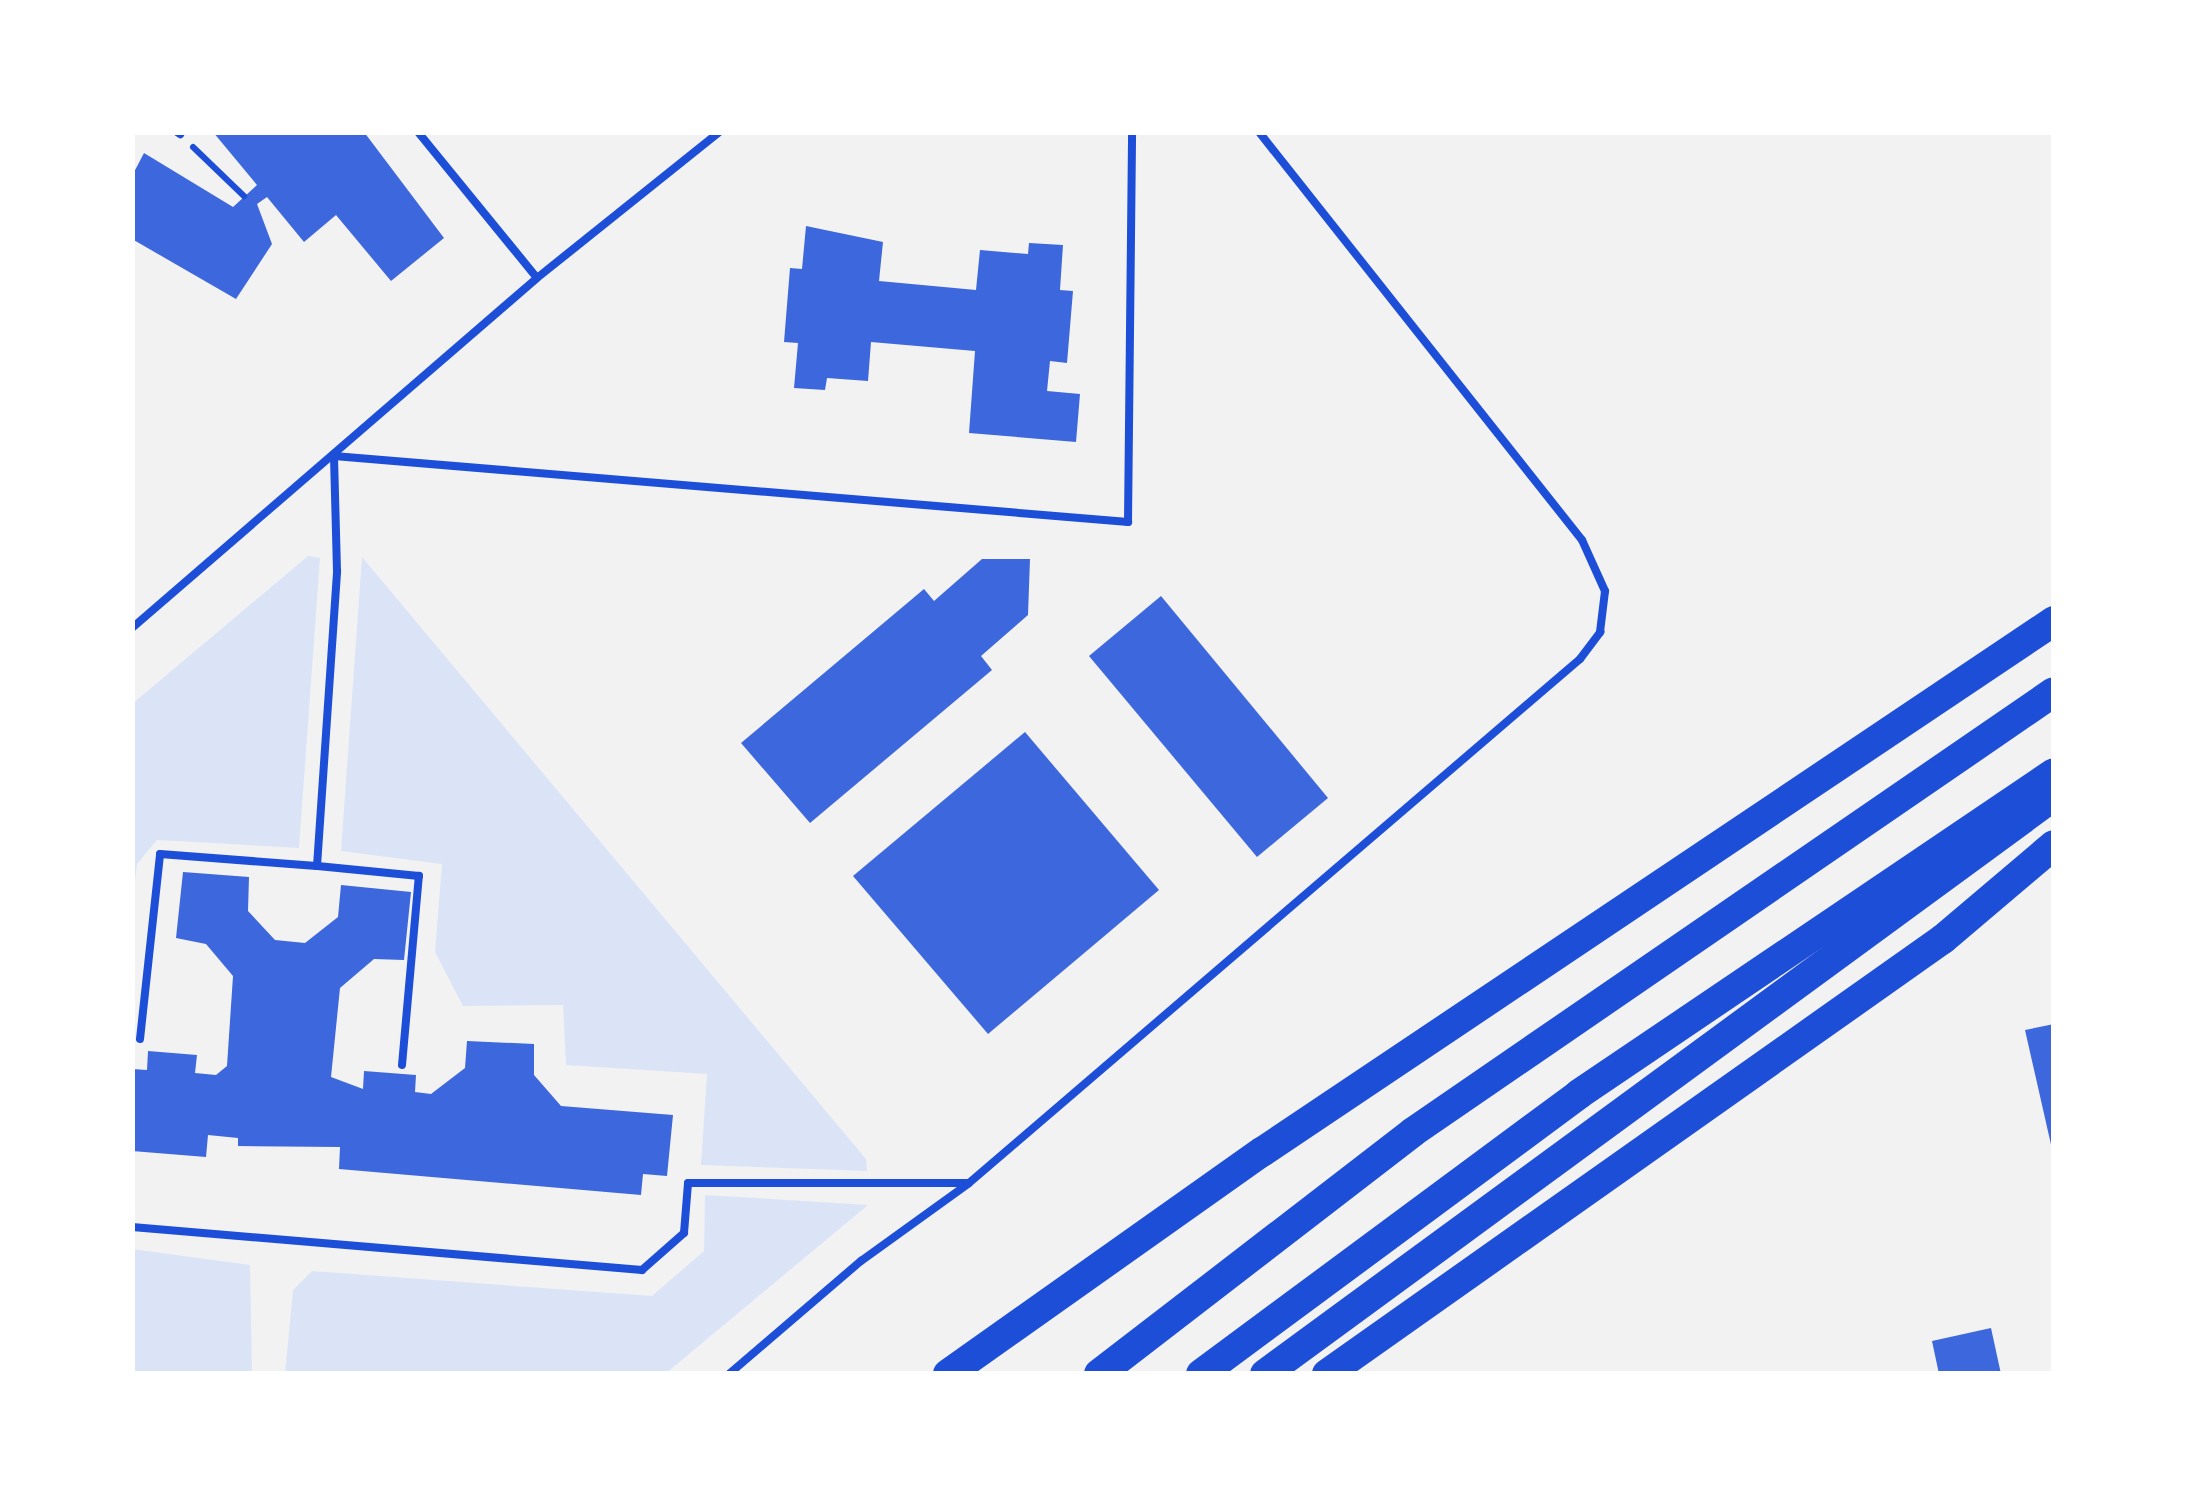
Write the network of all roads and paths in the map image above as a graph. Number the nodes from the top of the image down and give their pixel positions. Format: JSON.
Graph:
{"nodes":[{"id":1,"x":418,"y":132,"type":"edge"},
{"id":2,"x":719,"y":132,"type":"edge"},
{"id":3,"x":1132,"y":132,"type":"edge"},
{"id":4,"x":1259,"y":132,"type":"edge"},
{"id":5,"x":179,"y":133,"type":"edge"},
{"id":6,"x":244,"y":196,"type":"dead end"},
{"id":7,"x":537,"y":278,"type":"junction"},
{"id":8,"x":334,"y":456,"type":"junction"},
{"id":9,"x":2054,"y":621,"type":"edge"},
{"id":10,"x":132,"y":628,"type":"edge"},
{"id":11,"x":2054,"y":692,"type":"edge"},
{"id":12,"x":2054,"y":773,"type":"edge"},
{"id":13,"x":2054,"y":796,"type":"edge"},
{"id":14,"x":2054,"y":845,"type":"edge"},
{"id":15,"x":317,"y":866,"type":"junction"},
{"id":16,"x":140,"y":1039,"type":"dead end"},
{"id":17,"x":402,"y":1065,"type":"dead end"},
{"id":18,"x":969,"y":1183,"type":"junction"},
{"id":19,"x":132,"y":1227,"type":"edge"},
{"id":20,"x":729,"y":1374,"type":"edge"},
{"id":21,"x":948,"y":1374,"type":"edge"},
{"id":22,"x":1099,"y":1374,"type":"edge"},
{"id":23,"x":1201,"y":1374,"type":"edge"},
{"id":24,"x":1265,"y":1374,"type":"edge"},
{"id":25,"x":1327,"y":1374,"type":"edge"}],
"edges":[{"from":1,"to":7,"type":"lane"},
{"from":2,"to":7,"type":"lane"},
{"from":3,"to":8,"type":"lane"},
{"from":4,"to":18,"type":"lane"},
{"from":5,"to":6,"type":"path"},
{"from":7,"to":8,"type":"lane"},
{"from":8,"to":10,"type":"lane"},
{"from":8,"to":15,"type":"lane"},
{"from":9,"to":21,"type":"highway"},
{"from":11,"to":22,"type":"highway"},
{"from":12,"to":23,"type":"highway"},
{"from":13,"to":24,"type":"highway"},
{"from":14,"to":25,"type":"highway"},
{"from":15,"to":16,"type":"lane"},
{"from":15,"to":17,"type":"lane"},
{"from":18,"to":19,"type":"lane"},
{"from":18,"to":20,"type":"lane"}]}
